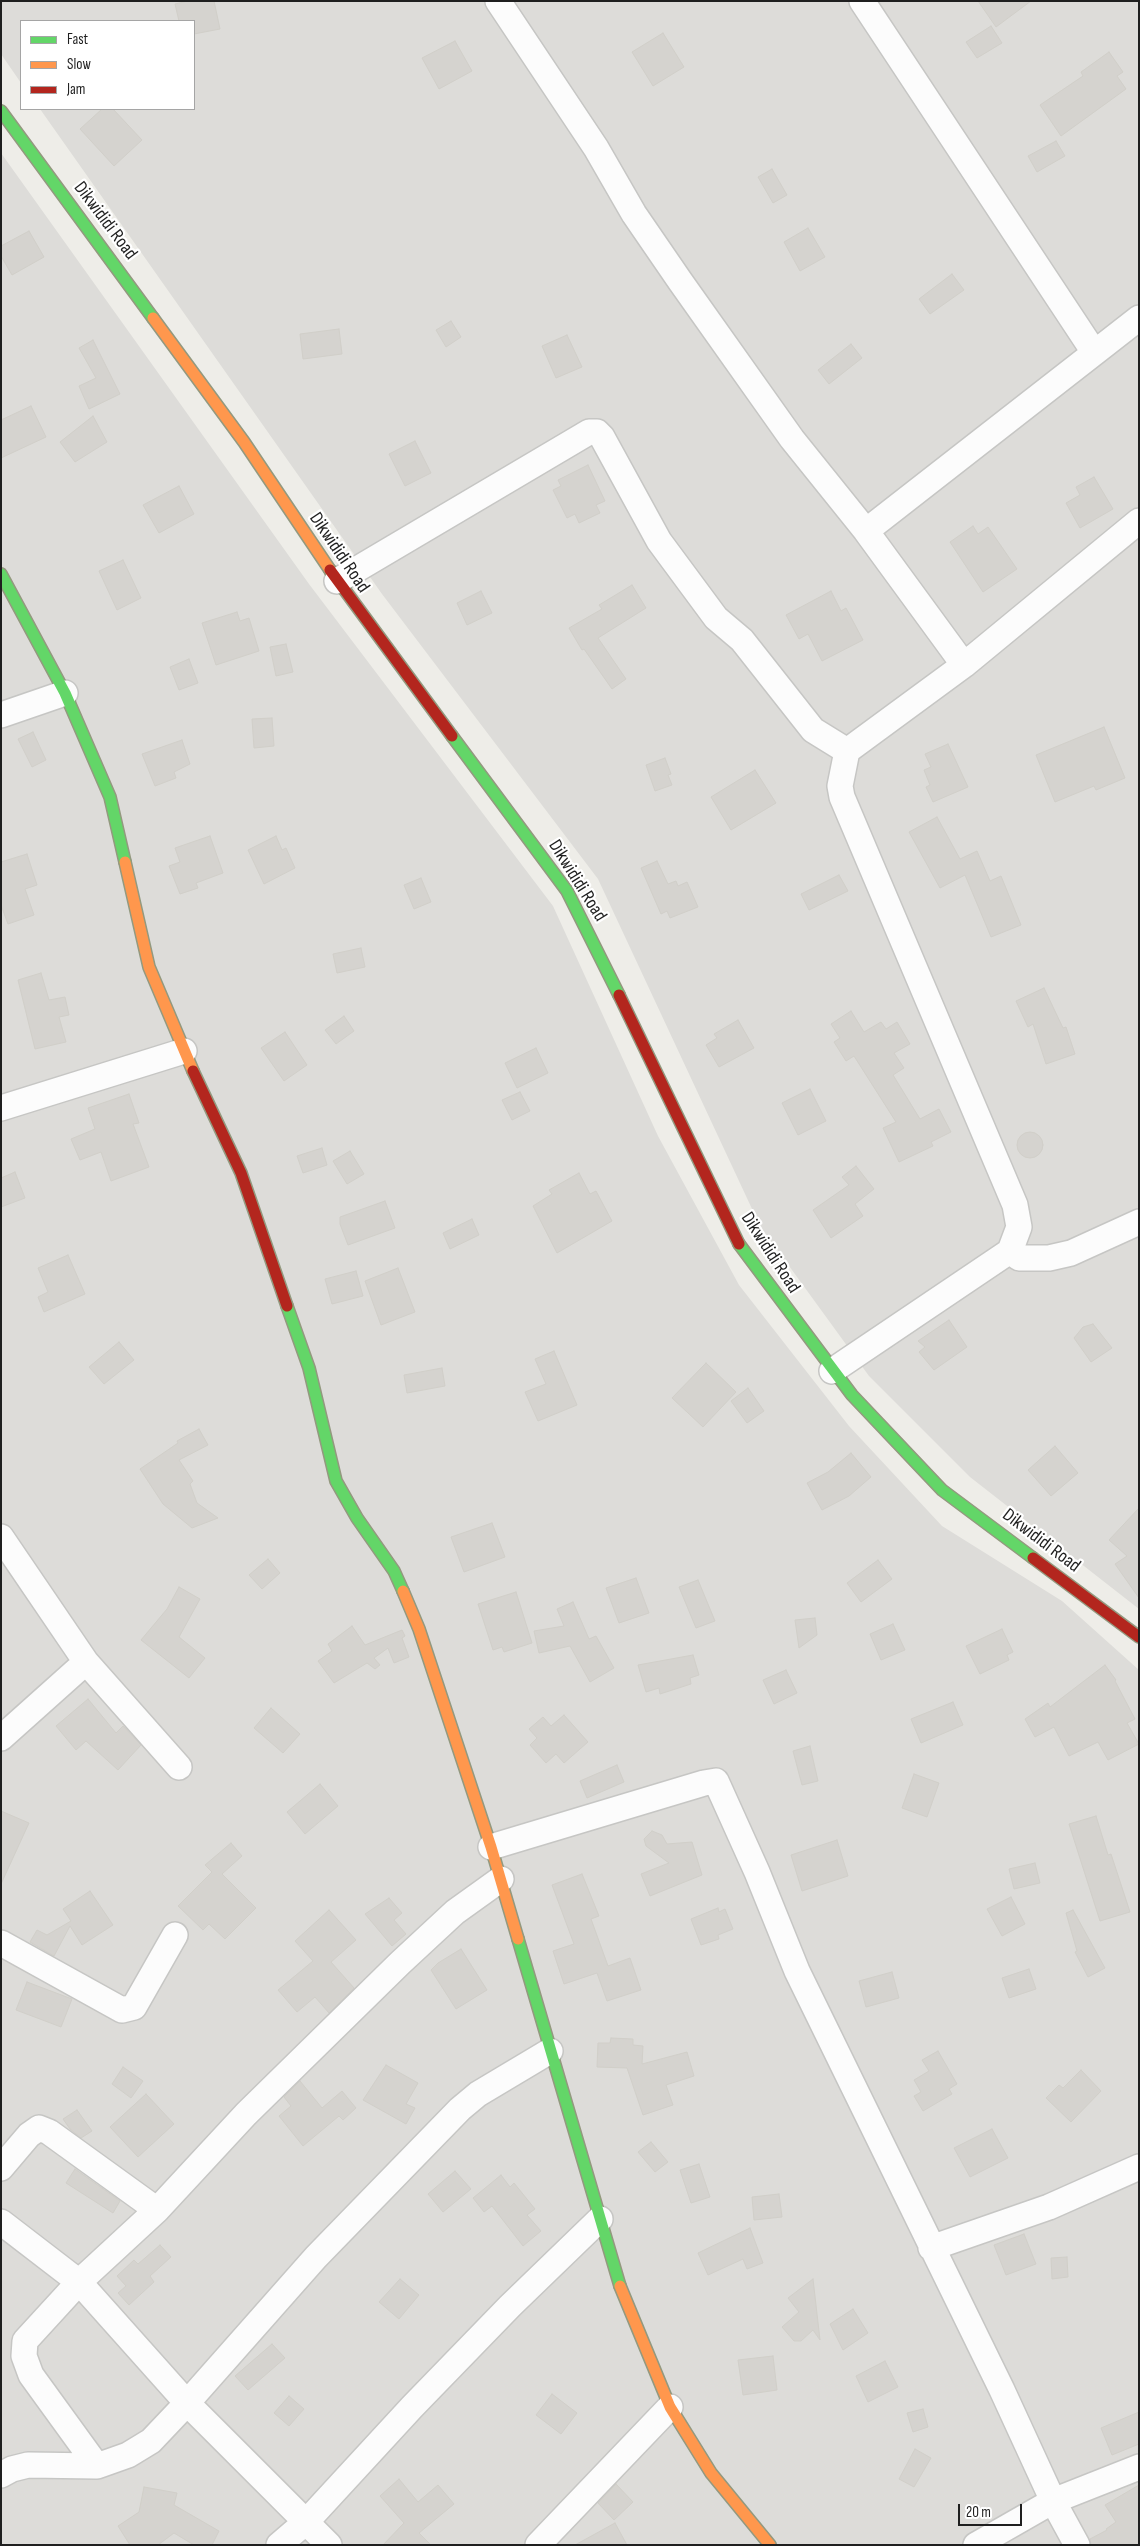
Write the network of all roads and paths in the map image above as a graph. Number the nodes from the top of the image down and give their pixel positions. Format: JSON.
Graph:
{"nodes":[{"id":1,"x":498,"y":1,"type":"edge"},
{"id":2,"x":862,"y":1,"type":"edge"},
{"id":3,"x":1,"y":111,"type":"edge"},
{"id":4,"x":1139,"y":318,"type":"edge"},
{"id":5,"x":1094,"y":352,"type":"junction"},
{"id":6,"x":1139,"y":521,"type":"edge"},
{"id":7,"x":866,"y":531,"type":"junction"},
{"id":8,"x":1,"y":574,"type":"edge"},
{"id":9,"x":337,"y":581,"type":"junction"},
{"id":10,"x":964,"y":665,"type":"junction"},
{"id":11,"x":65,"y":693,"type":"junction"},
{"id":12,"x":1,"y":715,"type":"edge"},
{"id":13,"x":847,"y":751,"type":"junction"},
{"id":14,"x":184,"y":1050,"type":"junction"},
{"id":15,"x":1,"y":1108,"type":"edge"},
{"id":16,"x":1139,"y":1222,"type":"edge"},
{"id":17,"x":1010,"y":1251,"type":"junction"},
{"id":18,"x":832,"y":1370,"type":"junction"},
{"id":19,"x":1,"y":1537,"type":"edge"},
{"id":20,"x":1139,"y":1637,"type":"edge"},
{"id":21,"x":86,"y":1662,"type":"junction"},
{"id":22,"x":1,"y":1738,"type":"edge"},
{"id":23,"x":179,"y":1767,"type":"dead end"},
{"id":24,"x":491,"y":1847,"type":"junction"},
{"id":25,"x":501,"y":1880,"type":"junction"},
{"id":26,"x":175,"y":1935,"type":"dead end"},
{"id":27,"x":1,"y":1943,"type":"edge"},
{"id":28,"x":550,"y":2051,"type":"junction"},
{"id":29,"x":1139,"y":2167,"type":"edge"},
{"id":30,"x":1,"y":2168,"type":"edge"},
{"id":31,"x":157,"y":2210,"type":"junction"},
{"id":32,"x":600,"y":2218,"type":"junction"},
{"id":33,"x":1,"y":2222,"type":"edge"},
{"id":34,"x":931,"y":2248,"type":"junction"},
{"id":35,"x":79,"y":2282,"type":"junction"},
{"id":36,"x":187,"y":2403,"type":"junction"},
{"id":37,"x":670,"y":2407,"type":"junction"},
{"id":38,"x":97,"y":2466,"type":"junction"},
{"id":39,"x":1139,"y":2467,"type":"edge"},
{"id":40,"x":1,"y":2476,"type":"edge"},
{"id":41,"x":1053,"y":2501,"type":"junction"},
{"id":42,"x":307,"y":2521,"type":"junction"},
{"id":43,"x":279,"y":2545,"type":"edge"},
{"id":44,"x":329,"y":2545,"type":"edge"},
{"id":45,"x":538,"y":2545,"type":"edge"},
{"id":46,"x":770,"y":2545,"type":"edge"},
{"id":47,"x":976,"y":2545,"type":"edge"},
{"id":48,"x":1077,"y":2545,"type":"edge"}],
"edges":[{"from":1,"to":7,"type":"street"},
{"from":2,"to":5,"type":"street"},
{"from":3,"to":9,"type":"street","name":"Dikwididi Road"},
{"from":4,"to":5,"type":"street"},
{"from":5,"to":7,"type":"street"},
{"from":6,"to":10,"type":"street"},
{"from":7,"to":10,"type":"street"},
{"from":8,"to":11,"type":"street"},
{"from":9,"to":13,"type":"street"},
{"from":9,"to":18,"type":"street","name":"Dikwididi Road"},
{"from":10,"to":13,"type":"street"},
{"from":11,"to":12,"type":"street"},
{"from":11,"to":14,"type":"street"},
{"from":13,"to":17,"type":"street"},
{"from":14,"to":15,"type":"street"},
{"from":14,"to":24,"type":"street"},
{"from":16,"to":17,"type":"street"},
{"from":17,"to":18,"type":"street"},
{"from":18,"to":20,"type":"street","name":"Dikwididi Road"},
{"from":19,"to":21,"type":"street"},
{"from":21,"to":22,"type":"street"},
{"from":21,"to":23,"type":"street"},
{"from":24,"to":25,"type":"street"},
{"from":24,"to":34,"type":"street"},
{"from":25,"to":28,"type":"street"},
{"from":25,"to":31,"type":"street"},
{"from":26,"to":27,"type":"street"},
{"from":28,"to":32,"type":"street"},
{"from":28,"to":36,"type":"street"},
{"from":29,"to":34,"type":"street"},
{"from":30,"to":31,"type":"street"},
{"from":31,"to":35,"type":"street"},
{"from":32,"to":37,"type":"street"},
{"from":32,"to":42,"type":"street"},
{"from":33,"to":35,"type":"street"},
{"from":34,"to":41,"type":"street"},
{"from":35,"to":36,"type":"street"},
{"from":35,"to":38,"type":"street"},
{"from":36,"to":38,"type":"street"},
{"from":36,"to":42,"type":"street"},
{"from":37,"to":45,"type":"street"},
{"from":37,"to":46,"type":"street"},
{"from":38,"to":40,"type":"street"},
{"from":39,"to":41,"type":"street"},
{"from":41,"to":47,"type":"street"},
{"from":41,"to":48,"type":"street"},
{"from":42,"to":43,"type":"street"},
{"from":42,"to":44,"type":"street"}]}
